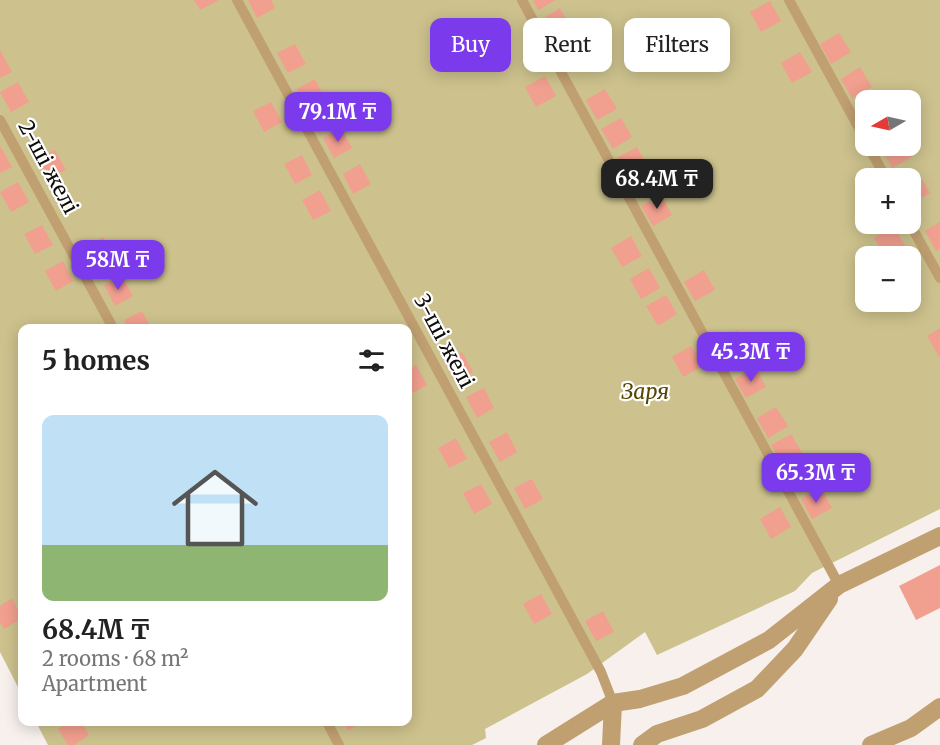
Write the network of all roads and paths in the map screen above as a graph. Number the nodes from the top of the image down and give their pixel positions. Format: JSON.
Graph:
{"nodes":[{"id":1,"x":237,"y":0,"type":"edge"},
{"id":2,"x":522,"y":0,"type":"edge"},
{"id":3,"x":789,"y":0,"type":"edge"},
{"id":4,"x":0,"y":120,"type":"edge"},
{"id":5,"x":855,"y":121,"type":"edge"},
{"id":6,"x":916,"y":234,"type":"edge"},
{"id":7,"x":940,"y":278,"type":"edge"},
{"id":8,"x":111,"y":324,"type":"edge"},
{"id":9,"x":940,"y":536,"type":"edge"},
{"id":10,"x":839,"y":585,"type":"junction"},
{"id":11,"x":613,"y":703,"type":"junction"},
{"id":12,"x":940,"y":707,"type":"edge"},
{"id":13,"x":329,"y":726,"type":"edge"},
{"id":14,"x":339,"y":745,"type":"edge"},
{"id":15,"x":546,"y":745,"type":"edge"},
{"id":16,"x":611,"y":745,"type":"edge"},
{"id":17,"x":642,"y":745,"type":"edge"},
{"id":18,"x":871,"y":745,"type":"edge"}],
"edges":[{"from":1,"to":11,"type":"lane","name":"3-ші желі"},
{"from":2,"to":10,"type":"lane"},
{"from":3,"to":5,"type":"lane"},
{"from":4,"to":8,"type":"lane","name":"2-ші желі"},
{"from":6,"to":7,"type":"lane"},
{"from":9,"to":10,"type":"street"},
{"from":10,"to":11,"type":"street"},
{"from":10,"to":17,"type":"street"},
{"from":11,"to":15,"type":"street"},
{"from":11,"to":16,"type":"street"},
{"from":12,"to":18,"type":"street"},
{"from":13,"to":14,"type":"lane"}]}
